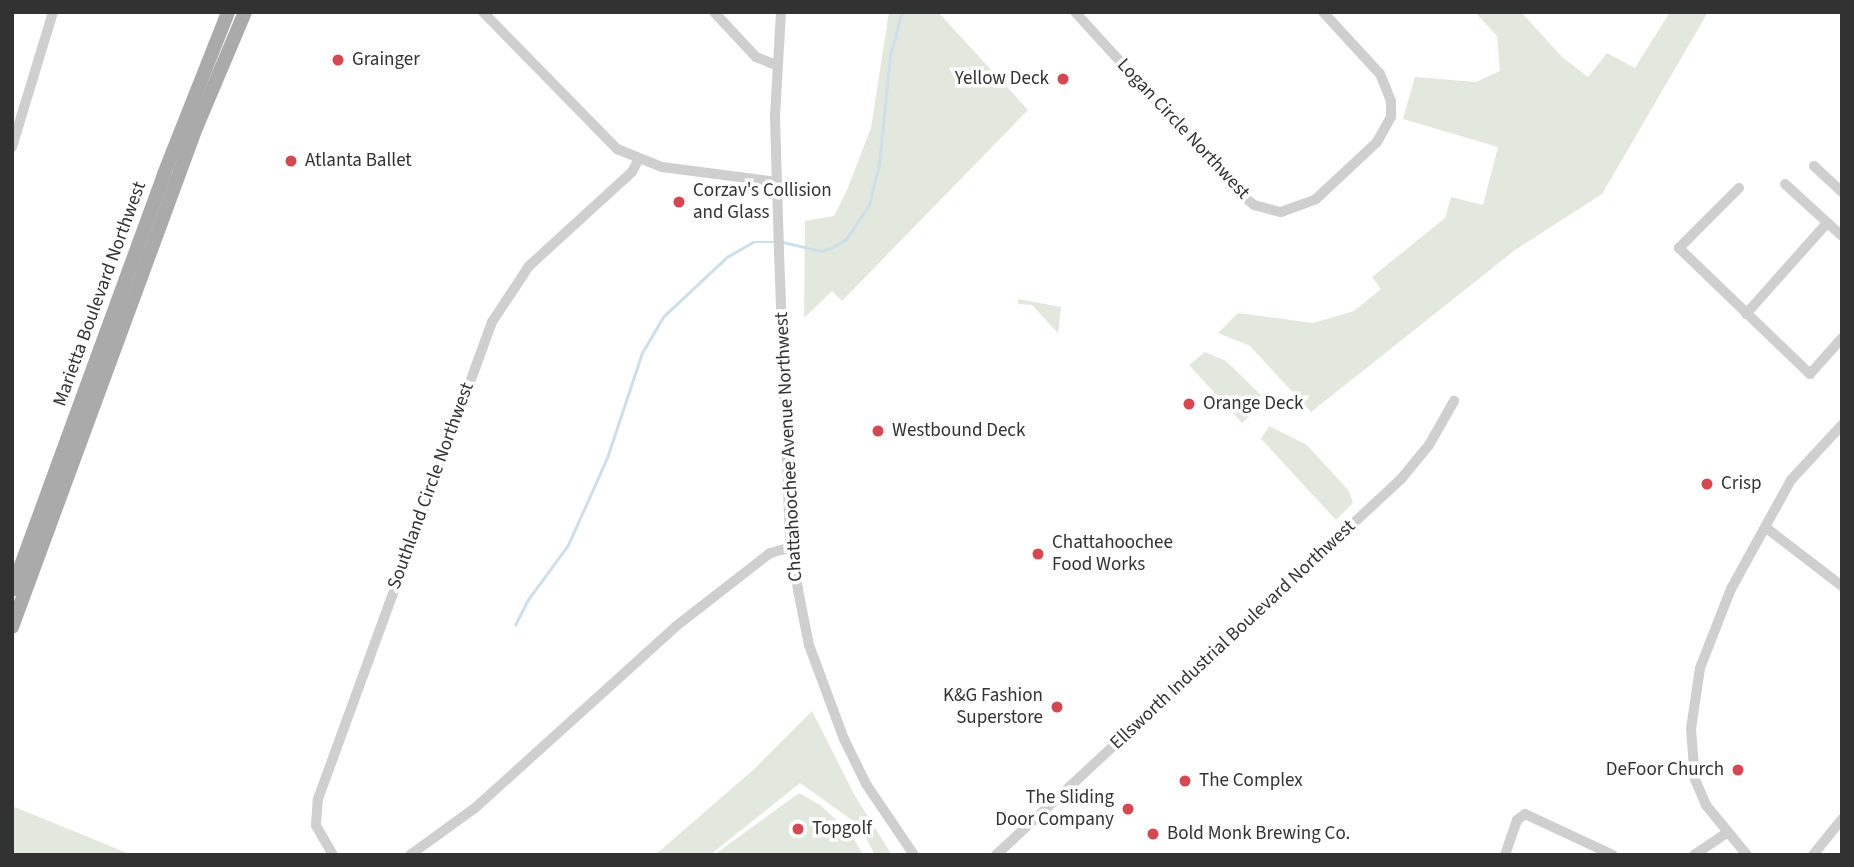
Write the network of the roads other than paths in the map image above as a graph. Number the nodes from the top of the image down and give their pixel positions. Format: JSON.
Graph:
{"nodes":[{"id":1,"x":53,"y":12,"type":"edge"},
{"id":2,"x":228,"y":12,"type":"edge"},
{"id":3,"x":245,"y":12,"type":"edge"},
{"id":4,"x":483,"y":12,"type":"edge"},
{"id":5,"x":714,"y":12,"type":"edge"},
{"id":6,"x":782,"y":12,"type":"edge"},
{"id":7,"x":1075,"y":12,"type":"edge"},
{"id":8,"x":1323,"y":12,"type":"edge"},
{"id":9,"x":776,"y":65,"type":"junction"},
{"id":10,"x":12,"y":147,"type":"edge"},
{"id":11,"x":638,"y":160,"type":"junction"},
{"id":12,"x":1814,"y":166,"type":"dead end"},
{"id":13,"x":777,"y":182,"type":"junction"},
{"id":14,"x":1785,"y":184,"type":"dead end"},
{"id":15,"x":1739,"y":188,"type":"dead end"},
{"id":16,"x":1842,"y":192,"type":"edge"},
{"id":17,"x":1827,"y":223,"type":"junction"},
{"id":18,"x":1842,"y":236,"type":"edge"},
{"id":19,"x":1746,"y":314,"type":"junction"},
{"id":20,"x":1842,"y":338,"type":"edge"},
{"id":21,"x":1454,"y":401,"type":"dead end"},
{"id":22,"x":1842,"y":425,"type":"edge"},
{"id":23,"x":1765,"y":527,"type":"junction"},
{"id":24,"x":792,"y":547,"type":"junction"},
{"id":25,"x":1842,"y":586,"type":"edge"},
{"id":26,"x":12,"y":590,"type":"edge"},
{"id":27,"x":12,"y":628,"type":"edge"},
{"id":28,"x":1842,"y":819,"type":"edge"},
{"id":29,"x":1727,"y":833,"type":"junction"},
{"id":30,"x":1506,"y":849,"type":"edge"},
{"id":31,"x":334,"y":855,"type":"edge"},
{"id":32,"x":411,"y":855,"type":"edge"},
{"id":33,"x":914,"y":855,"type":"edge"},
{"id":34,"x":996,"y":855,"type":"edge"},
{"id":35,"x":1613,"y":855,"type":"edge"},
{"id":36,"x":1694,"y":855,"type":"edge"},
{"id":37,"x":1747,"y":855,"type":"edge"},
{"id":38,"x":1813,"y":855,"type":"edge"}],
"edges":[{"from":1,"to":10,"type":"street"},
{"from":2,"to":26,"type":"main road","name":"Marietta Boulevard Northwest"},
{"from":3,"to":27,"type":"main road"},
{"from":4,"to":11,"type":"street"},
{"from":5,"to":9,"type":"street"},
{"from":6,"to":9,"type":"street","name":"Chattahoochee Avenue Northwest"},
{"from":7,"to":8,"type":"street","name":"Logan Circle Northwest"},
{"from":9,"to":13,"type":"street","name":"Chattahoochee Avenue Northwest"},
{"from":11,"to":13,"type":"street"},
{"from":11,"to":31,"type":"street","name":"Southland Circle Northwest"},
{"from":12,"to":16,"type":"street"},
{"from":13,"to":24,"type":"street","name":"Chattahoochee Avenue Northwest"},
{"from":14,"to":17,"type":"street"},
{"from":15,"to":19,"type":"street"},
{"from":17,"to":18,"type":"street"},
{"from":17,"to":19,"type":"street"},
{"from":19,"to":20,"type":"street"},
{"from":21,"to":34,"type":"street","name":"Ellsworth Industrial Boulevard Northwest"},
{"from":22,"to":23,"type":"street"},
{"from":23,"to":25,"type":"street"},
{"from":23,"to":29,"type":"street"},
{"from":24,"to":32,"type":"street"},
{"from":24,"to":33,"type":"street","name":"Chattahoochee Avenue Northwest"},
{"from":28,"to":38,"type":"street"},
{"from":29,"to":36,"type":"street"},
{"from":29,"to":37,"type":"street"},
{"from":30,"to":35,"type":"street"}]}
